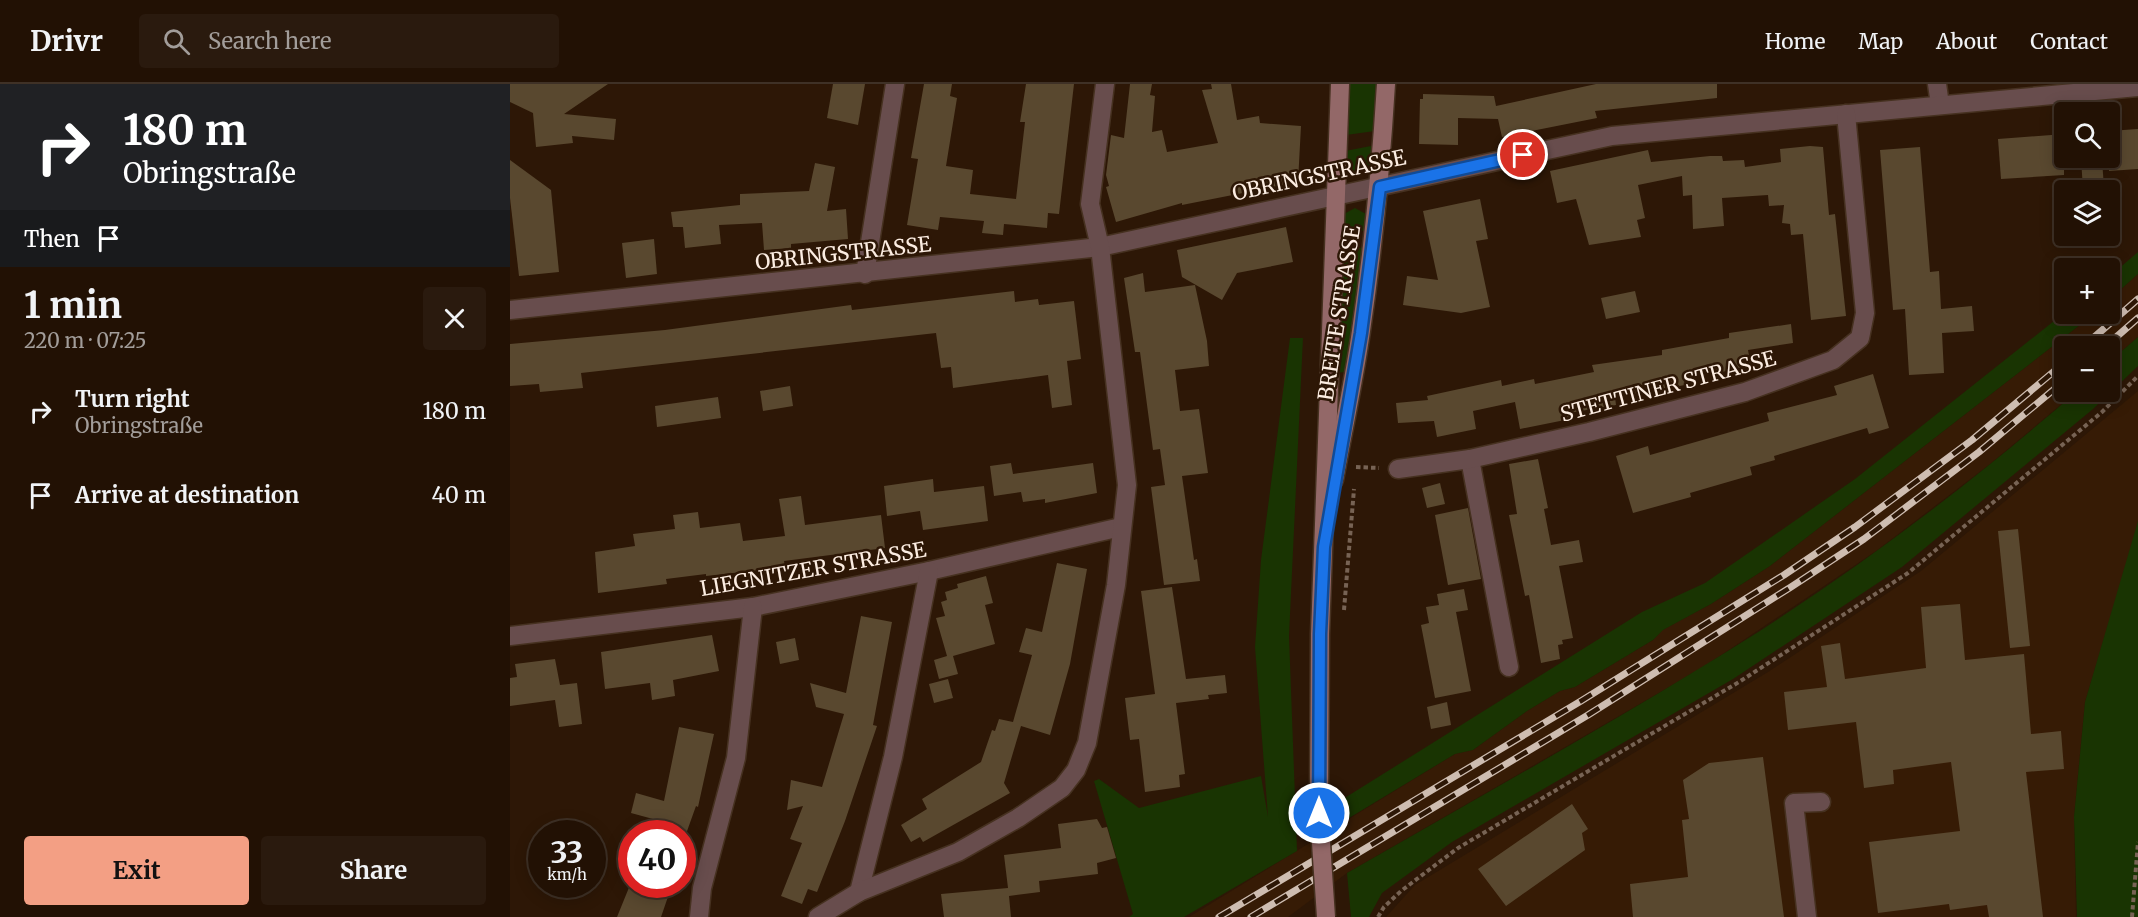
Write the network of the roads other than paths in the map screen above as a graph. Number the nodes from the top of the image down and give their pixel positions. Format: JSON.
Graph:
{"nodes":[{"id":1,"x":895,"y":84,"type":"edge"},
{"id":2,"x":1105,"y":84,"type":"edge"},
{"id":3,"x":1340,"y":84,"type":"edge"},
{"id":4,"x":1386,"y":84,"type":"edge"},
{"id":5,"x":1936,"y":84,"type":"edge"},
{"id":6,"x":2138,"y":87,"type":"edge"},
{"id":7,"x":1940,"y":105,"type":"junction"},
{"id":8,"x":1846,"y":114,"type":"junction"},
{"id":9,"x":1380,"y":187,"type":"junction"},
{"id":10,"x":1335,"y":196,"type":"junction"},
{"id":11,"x":1100,"y":247,"type":"junction"},
{"id":12,"x":865,"y":274,"type":"junction"},
{"id":13,"x":510,"y":310,"type":"edge"},
{"id":14,"x":1470,"y":459,"type":"junction"},
{"id":15,"x":1398,"y":469,"type":"dead end"},
{"id":16,"x":1121,"y":526,"type":"junction"},
{"id":17,"x":1324,"y":547,"type":"junction"},
{"id":18,"x":929,"y":571,"type":"junction"},
{"id":19,"x":753,"y":607,"type":"junction"},
{"id":20,"x":510,"y":636,"type":"edge"},
{"id":21,"x":1509,"y":667,"type":"dead end"},
{"id":22,"x":1821,"y":801,"type":"dead end"},
{"id":23,"x":859,"y":892,"type":"junction"},
{"id":24,"x":699,"y":917,"type":"edge"},
{"id":25,"x":819,"y":917,"type":"edge"},
{"id":26,"x":1326,"y":917,"type":"edge"},
{"id":27,"x":1807,"y":917,"type":"edge"}],
"edges":[{"from":1,"to":12,"type":"street"},
{"from":2,"to":11,"type":"street"},
{"from":3,"to":10,"type":"street","name":"BREITE STRASSE"},
{"from":4,"to":9,"type":"street","name":"BREITE STRASSE"},
{"from":5,"to":7,"type":"street"},
{"from":6,"to":7,"type":"street","name":"OBRINGSTRASSE"},
{"from":7,"to":8,"type":"street","name":"OBRINGSTRASSE"},
{"from":8,"to":9,"type":"street","name":"OBRINGSTRASSE"},
{"from":8,"to":14,"type":"street","name":"STETTINER STRASSE"},
{"from":9,"to":10,"type":"street","name":"OBRINGSTRASSE"},
{"from":9,"to":17,"type":"street","name":"BREITE STRASSE"},
{"from":10,"to":11,"type":"street","name":"OBRINGSTRASSE"},
{"from":10,"to":17,"type":"street","name":"BREITE STRASSE"},
{"from":11,"to":12,"type":"street","name":"OBRINGSTRASSE"},
{"from":11,"to":16,"type":"street"},
{"from":12,"to":13,"type":"street","name":"OBRINGSTRASSE"},
{"from":14,"to":15,"type":"street","name":"STETTINER STRASSE"},
{"from":14,"to":21,"type":"street"},
{"from":16,"to":18,"type":"street","name":"LIEGNITZER STRASSE"},
{"from":16,"to":23,"type":"street"},
{"from":17,"to":26,"type":"street","name":"BREITE STRASSE","bridge":true},
{"from":18,"to":19,"type":"street","name":"LIEGNITZER STRASSE"},
{"from":18,"to":23,"type":"street"},
{"from":19,"to":20,"type":"street","name":"LIEGNITZER STRASSE"},
{"from":19,"to":24,"type":"street"},
{"from":22,"to":27,"type":"street"},
{"from":23,"to":25,"type":"street"}]}
